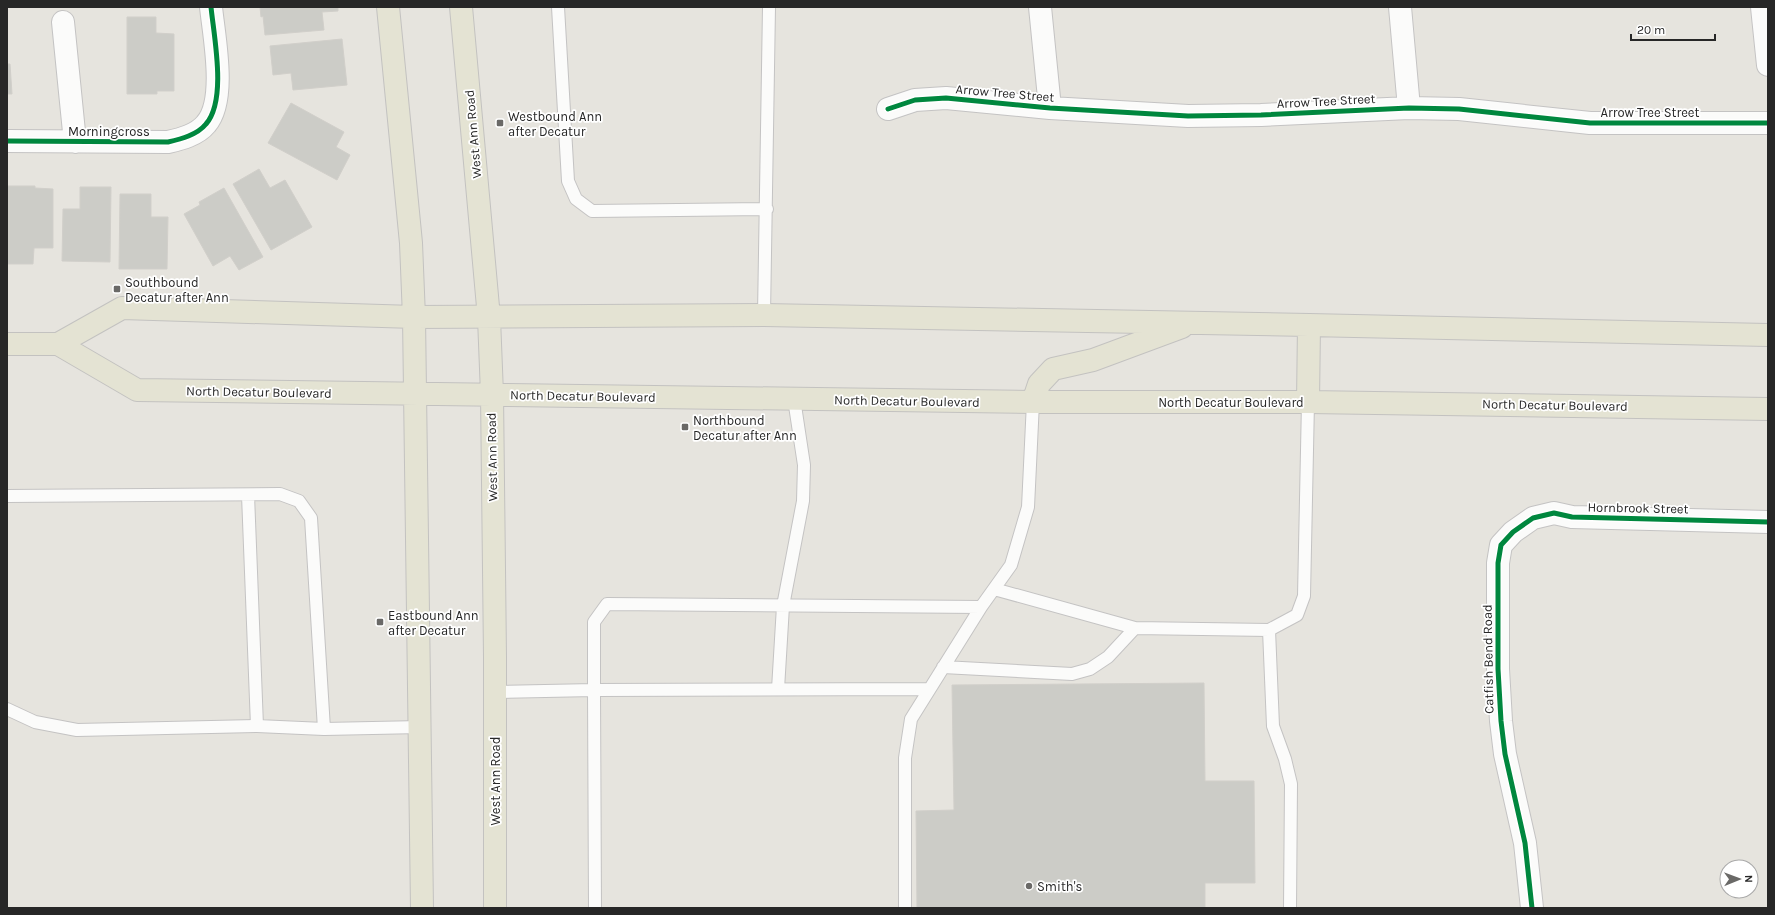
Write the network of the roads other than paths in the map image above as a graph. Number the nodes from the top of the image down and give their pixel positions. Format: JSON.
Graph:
{"nodes":[{"id":1,"x":211,"y":7,"type":"edge"},
{"id":2,"x":388,"y":7,"type":"edge"},
{"id":3,"x":460,"y":7,"type":"edge"},
{"id":4,"x":558,"y":7,"type":"edge"},
{"id":5,"x":769,"y":7,"type":"edge"},
{"id":6,"x":1040,"y":7,"type":"edge"},
{"id":7,"x":1400,"y":7,"type":"edge"},
{"id":8,"x":1762,"y":7,"type":"edge"},
{"id":9,"x":63,"y":22,"type":"dead end"},
{"id":10,"x":1768,"y":65,"type":"edge"},
{"id":11,"x":1050,"y":108,"type":"junction"},
{"id":12,"x":1409,"y":108,"type":"junction"},
{"id":13,"x":888,"y":109,"type":"dead end"},
{"id":14,"x":1768,"y":123,"type":"edge"},
{"id":15,"x":7,"y":141,"type":"edge"},
{"id":16,"x":75,"y":142,"type":"junction"},
{"id":17,"x":767,"y":209,"type":"junction"},
{"id":18,"x":764,"y":315,"type":"junction"},
{"id":19,"x":414,"y":317,"type":"junction"},
{"id":20,"x":489,"y":318,"type":"junction"},
{"id":21,"x":1194,"y":323,"type":"junction"},
{"id":22,"x":1309,"y":325,"type":"junction"},
{"id":23,"x":1768,"y":335,"type":"edge"},
{"id":24,"x":7,"y":344,"type":"edge"},
{"id":25,"x":58,"y":344,"type":"junction"},
{"id":26,"x":416,"y":394,"type":"junction"},
{"id":27,"x":492,"y":394,"type":"junction"},
{"id":28,"x":794,"y":399,"type":"junction"},
{"id":29,"x":1033,"y":402,"type":"junction"},
{"id":30,"x":1308,"y":402,"type":"junction"},
{"id":31,"x":1768,"y":409,"type":"edge"},
{"id":32,"x":248,"y":494,"type":"junction"},
{"id":33,"x":7,"y":496,"type":"edge"},
{"id":34,"x":1768,"y":522,"type":"edge"},
{"id":35,"x":1513,"y":532,"type":"joint"},
{"id":36,"x":994,"y":589,"type":"junction"},
{"id":37,"x":783,"y":606,"type":"junction"},
{"id":38,"x":981,"y":607,"type":"junction"},
{"id":39,"x":1135,"y":628,"type":"junction"},
{"id":40,"x":1269,"y":630,"type":"junction"},
{"id":41,"x":943,"y":667,"type":"junction"},
{"id":42,"x":778,"y":689,"type":"junction"},
{"id":43,"x":929,"y":689,"type":"junction"},
{"id":44,"x":594,"y":690,"type":"junction"},
{"id":45,"x":495,"y":692,"type":"junction"},
{"id":46,"x":7,"y":709,"type":"edge"},
{"id":47,"x":257,"y":726,"type":"junction"},
{"id":48,"x":421,"y":727,"type":"junction"},
{"id":49,"x":324,"y":729,"type":"junction"},
{"id":50,"x":422,"y":908,"type":"edge"},
{"id":51,"x":495,"y":908,"type":"edge"},
{"id":52,"x":596,"y":908,"type":"edge"},
{"id":53,"x":905,"y":908,"type":"edge"},
{"id":54,"x":1290,"y":908,"type":"edge"},
{"id":55,"x":1532,"y":908,"type":"edge"}],
"edges":[{"from":1,"to":16,"type":"street","name":"Morningcross"},
{"from":2,"to":19,"type":"main road"},
{"from":3,"to":20,"type":"main road","name":"West Ann Road"},
{"from":4,"to":17,"type":"lane"},
{"from":5,"to":17,"type":"lane"},
{"from":6,"to":11,"type":"street"},
{"from":7,"to":12,"type":"street"},
{"from":8,"to":10,"type":"street"},
{"from":9,"to":16,"type":"street"},
{"from":11,"to":12,"type":"street","name":"Arrow Tree Street"},
{"from":11,"to":13,"type":"street","name":"Arrow Tree Street"},
{"from":12,"to":14,"type":"street","name":"Arrow Tree Street"},
{"from":15,"to":16,"type":"street","name":"Morningcross"},
{"from":17,"to":18,"type":"lane"},
{"from":18,"to":20,"type":"main road","name":"North Decatur Boulevard"},
{"from":18,"to":21,"type":"main road","name":"North Decatur Boulevard"},
{"from":19,"to":20,"type":"main road","name":"North Decatur Boulevard"},
{"from":19,"to":25,"type":"main road","name":"North Decatur Boulevard"},
{"from":19,"to":26,"type":"main road"},
{"from":20,"to":27,"type":"main road","name":"West Ann Road"},
{"from":21,"to":22,"type":"main road","name":"North Decatur Boulevard"},
{"from":21,"to":29,"type":"main road"},
{"from":22,"to":23,"type":"main road","name":"North Decatur Boulevard"},
{"from":22,"to":30,"type":"main road"},
{"from":24,"to":25,"type":"main road","name":"North Decatur Boulevard"},
{"from":25,"to":26,"type":"main road","name":"North Decatur Boulevard"},
{"from":26,"to":27,"type":"main road","name":"North Decatur Boulevard"},
{"from":26,"to":48,"type":"main road"},
{"from":27,"to":28,"type":"main road","name":"North Decatur Boulevard"},
{"from":27,"to":45,"type":"main road","name":"West Ann Road"},
{"from":28,"to":29,"type":"main road","name":"North Decatur Boulevard"},
{"from":28,"to":37,"type":"lane"},
{"from":29,"to":30,"type":"main road","name":"North Decatur Boulevard"},
{"from":29,"to":36,"type":"lane"},
{"from":30,"to":31,"type":"main road","name":"North Decatur Boulevard"},
{"from":30,"to":40,"type":"lane"},
{"from":32,"to":33,"type":"lane"},
{"from":32,"to":47,"type":"lane"},
{"from":32,"to":49,"type":"lane"},
{"from":34,"to":35,"type":"street","name":"Hornbrook Street"},
{"from":35,"to":55,"type":"street","name":"Catfish Bend Road"},
{"from":36,"to":38,"type":"lane"},
{"from":36,"to":39,"type":"lane"},
{"from":37,"to":38,"type":"lane"},
{"from":37,"to":42,"type":"lane"},
{"from":37,"to":44,"type":"lane"},
{"from":38,"to":41,"type":"lane"},
{"from":39,"to":40,"type":"lane"},
{"from":39,"to":41,"type":"lane"},
{"from":40,"to":54,"type":"lane"},
{"from":41,"to":43,"type":"lane"},
{"from":42,"to":43,"type":"lane"},
{"from":42,"to":44,"type":"lane"},
{"from":43,"to":53,"type":"lane"},
{"from":44,"to":45,"type":"lane"},
{"from":44,"to":52,"type":"lane"},
{"from":45,"to":51,"type":"main road","name":"West Ann Road"},
{"from":46,"to":47,"type":"lane"},
{"from":47,"to":49,"type":"lane"},
{"from":48,"to":49,"type":"lane"},
{"from":48,"to":50,"type":"main road"}]}
